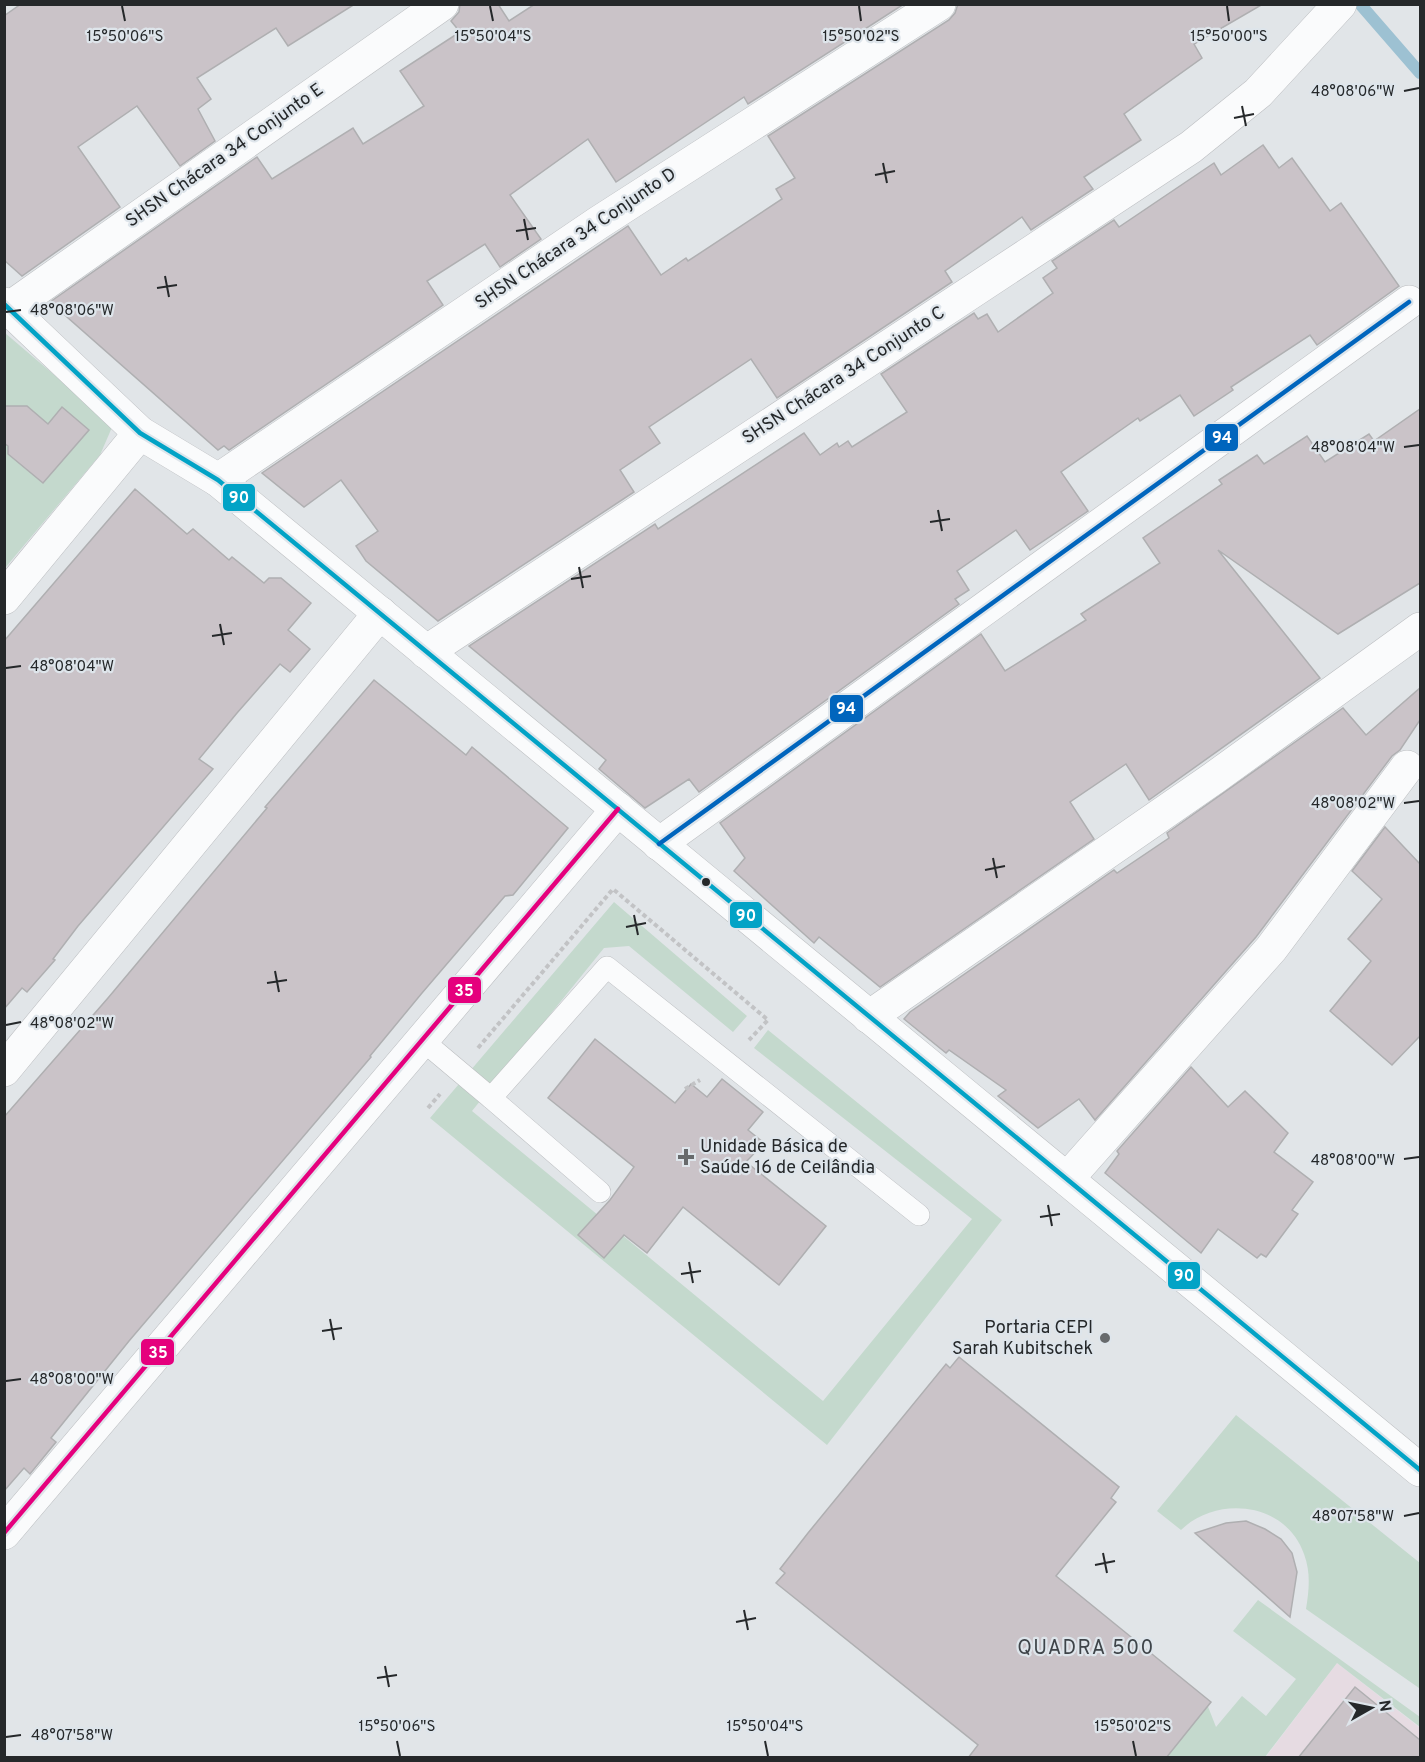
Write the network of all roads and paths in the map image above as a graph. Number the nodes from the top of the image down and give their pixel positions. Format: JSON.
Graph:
{"nodes":[{"id":1,"x":442,"y":4,"type":"edge"},
{"id":2,"x":939,"y":4,"type":"edge"},
{"id":3,"x":1340,"y":4,"type":"edge"},
{"id":4,"x":1409,"y":302,"type":"dead end"},
{"id":5,"x":6,"y":308,"type":"edge"},
{"id":6,"x":140,"y":433,"type":"junction"},
{"id":7,"x":218,"y":480,"type":"junction"},
{"id":8,"x":4,"y":598,"type":"edge"},
{"id":9,"x":380,"y":613,"type":"junction"},
{"id":10,"x":1420,"y":628,"type":"edge"},
{"id":11,"x":426,"y":652,"type":"junction"},
{"id":12,"x":1407,"y":767,"type":"dead end"},
{"id":13,"x":618,"y":809,"type":"junction"},
{"id":14,"x":659,"y":844,"type":"junction"},
{"id":15,"x":869,"y":1017,"type":"junction"},
{"id":16,"x":422,"y":1040,"type":"junction"},
{"id":17,"x":4,"y":1070,"type":"edge"},
{"id":18,"x":491,"y":1098,"type":"junction"},
{"id":19,"x":1067,"y":1179,"type":"junction"},
{"id":20,"x":600,"y":1192,"type":"dead end"},
{"id":21,"x":920,"y":1215,"type":"dead end"},
{"id":22,"x":1420,"y":1470,"type":"edge"},
{"id":23,"x":4,"y":1533,"type":"edge"}],
"edges":[{"from":1,"to":5,"type":"street","name":"SHSN Chácara 34 Conjunto E"},
{"from":2,"to":7,"type":"street","name":"SHSN Chácara 34 Conjunto D"},
{"from":3,"to":11,"type":"street","name":"SHSN Chácara 34 Conjunto C"},
{"from":4,"to":14,"type":"street"},
{"from":5,"to":6,"type":"street"},
{"from":6,"to":7,"type":"street"},
{"from":6,"to":8,"type":"street"},
{"from":7,"to":9,"type":"street"},
{"from":9,"to":11,"type":"street"},
{"from":9,"to":17,"type":"street"},
{"from":10,"to":15,"type":"street"},
{"from":11,"to":13,"type":"street"},
{"from":12,"to":19,"type":"street"},
{"from":13,"to":14,"type":"street"},
{"from":13,"to":16,"type":"street"},
{"from":14,"to":15,"type":"street"},
{"from":15,"to":19,"type":"street"},
{"from":16,"to":18,"type":"lane"},
{"from":16,"to":23,"type":"street"},
{"from":18,"to":20,"type":"lane"},
{"from":18,"to":21,"type":"lane"},
{"from":19,"to":22,"type":"street"}]}
